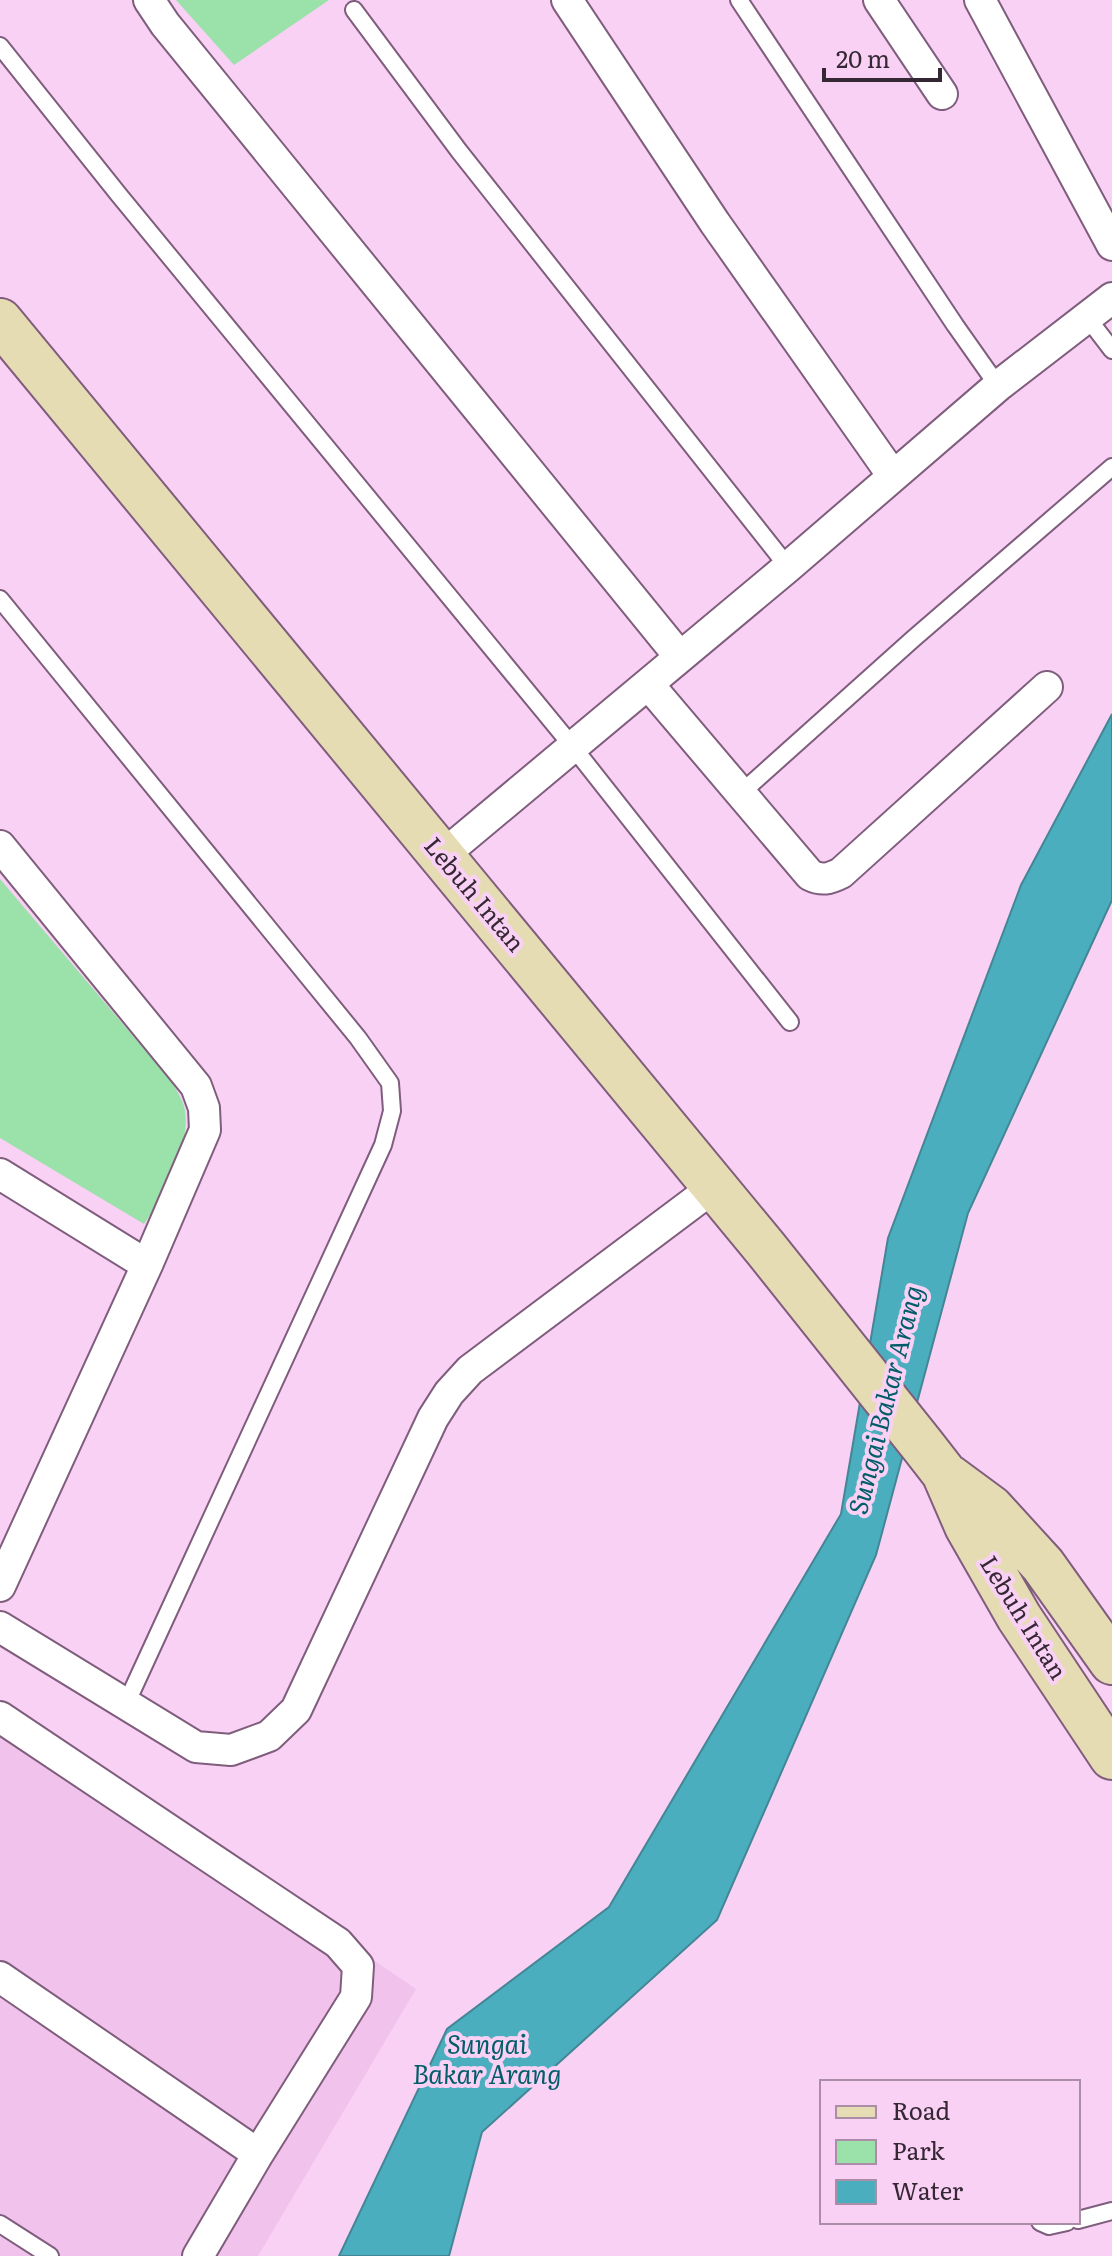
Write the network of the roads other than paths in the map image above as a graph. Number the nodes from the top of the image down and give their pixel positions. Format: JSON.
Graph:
{"nodes":[{"id":1,"x":149,"y":0,"type":"edge"},
{"id":2,"x":567,"y":0,"type":"edge"},
{"id":3,"x":739,"y":0,"type":"edge"},
{"id":4,"x":879,"y":0,"type":"edge"},
{"id":5,"x":980,"y":0,"type":"edge"},
{"id":6,"x":354,"y":10,"type":"dead end"},
{"id":7,"x":0,"y":46,"type":"edge"},
{"id":8,"x":942,"y":94,"type":"dead end"},
{"id":9,"x":1112,"y":245,"type":"edge"},
{"id":10,"x":1112,"y":298,"type":"edge"},
{"id":11,"x":1086,"y":316,"type":"junction"},
{"id":12,"x":0,"y":321,"type":"edge"},
{"id":13,"x":1112,"y":350,"type":"edge"},
{"id":14,"x":998,"y":386,"type":"junction"},
{"id":15,"x":1112,"y":467,"type":"edge"},
{"id":16,"x":893,"y":476,"type":"junction"},
{"id":17,"x":788,"y":567,"type":"junction"},
{"id":18,"x":0,"y":599,"type":"edge"},
{"id":19,"x":680,"y":657,"type":"junction"},
{"id":20,"x":648,"y":684,"type":"junction"},
{"id":21,"x":1047,"y":687,"type":"dead end"},
{"id":22,"x":573,"y":747,"type":"junction"},
{"id":23,"x":740,"y":794,"type":"junction"},
{"id":24,"x":0,"y":846,"type":"edge"},
{"id":25,"x":442,"y":856,"type":"junction"},
{"id":26,"x":790,"y":1022,"type":"dead end"},
{"id":27,"x":2,"y":1182,"type":"edge"},
{"id":28,"x":714,"y":1187,"type":"junction"},
{"id":29,"x":147,"y":1265,"type":"junction"},
{"id":30,"x":934,"y":1460,"type":"junction"},
{"id":31,"x":0,"y":1586,"type":"edge"},
{"id":32,"x":0,"y":1627,"type":"edge"},
{"id":33,"x":1112,"y":1662,"type":"edge"},
{"id":34,"x":126,"y":1704,"type":"junction"},
{"id":35,"x":0,"y":1717,"type":"edge"},
{"id":36,"x":1112,"y":1757,"type":"edge"},
{"id":37,"x":0,"y":1977,"type":"edge"},
{"id":38,"x":258,"y":2154,"type":"junction"},
{"id":39,"x":1112,"y":2211,"type":"edge"},
{"id":40,"x":1080,"y":2219,"type":"edge"},
{"id":41,"x":0,"y":2224,"type":"edge"},
{"id":42,"x":50,"y":2256,"type":"edge"},
{"id":43,"x":198,"y":2256,"type":"edge"}],
"edges":[{"from":1,"to":19,"type":"street"},
{"from":2,"to":16,"type":"street"},
{"from":3,"to":14,"type":"lane"},
{"from":4,"to":8,"type":"street"},
{"from":5,"to":9,"type":"street"},
{"from":6,"to":17,"type":"lane"},
{"from":7,"to":22,"type":"lane"},
{"from":10,"to":11,"type":"street"},
{"from":11,"to":13,"type":"lane"},
{"from":11,"to":14,"type":"street"},
{"from":12,"to":25,"type":"main road","name":"Lebuh Intan"},
{"from":14,"to":16,"type":"street"},
{"from":15,"to":23,"type":"lane"},
{"from":16,"to":17,"type":"street"},
{"from":17,"to":19,"type":"street"},
{"from":18,"to":34,"type":"lane"},
{"from":19,"to":20,"type":"street"},
{"from":20,"to":22,"type":"street"},
{"from":20,"to":23,"type":"street"},
{"from":21,"to":23,"type":"street"},
{"from":22,"to":25,"type":"street"},
{"from":22,"to":26,"type":"lane"},
{"from":24,"to":29,"type":"street"},
{"from":25,"to":28,"type":"main road","name":"Lebuh Intan"},
{"from":27,"to":29,"type":"street"},
{"from":28,"to":30,"type":"main road","name":"Lebuh Intan"},
{"from":28,"to":34,"type":"street"},
{"from":29,"to":31,"type":"street"},
{"from":30,"to":33,"type":"main road","name":"Lebuh Intan"},
{"from":30,"to":36,"type":"main road","name":"Lebuh Intan"},
{"from":32,"to":34,"type":"street"},
{"from":35,"to":38,"type":"street"},
{"from":37,"to":38,"type":"street"},
{"from":38,"to":43,"type":"street"},
{"from":39,"to":40,"type":"lane"},
{"from":41,"to":42,"type":"lane"}]}
